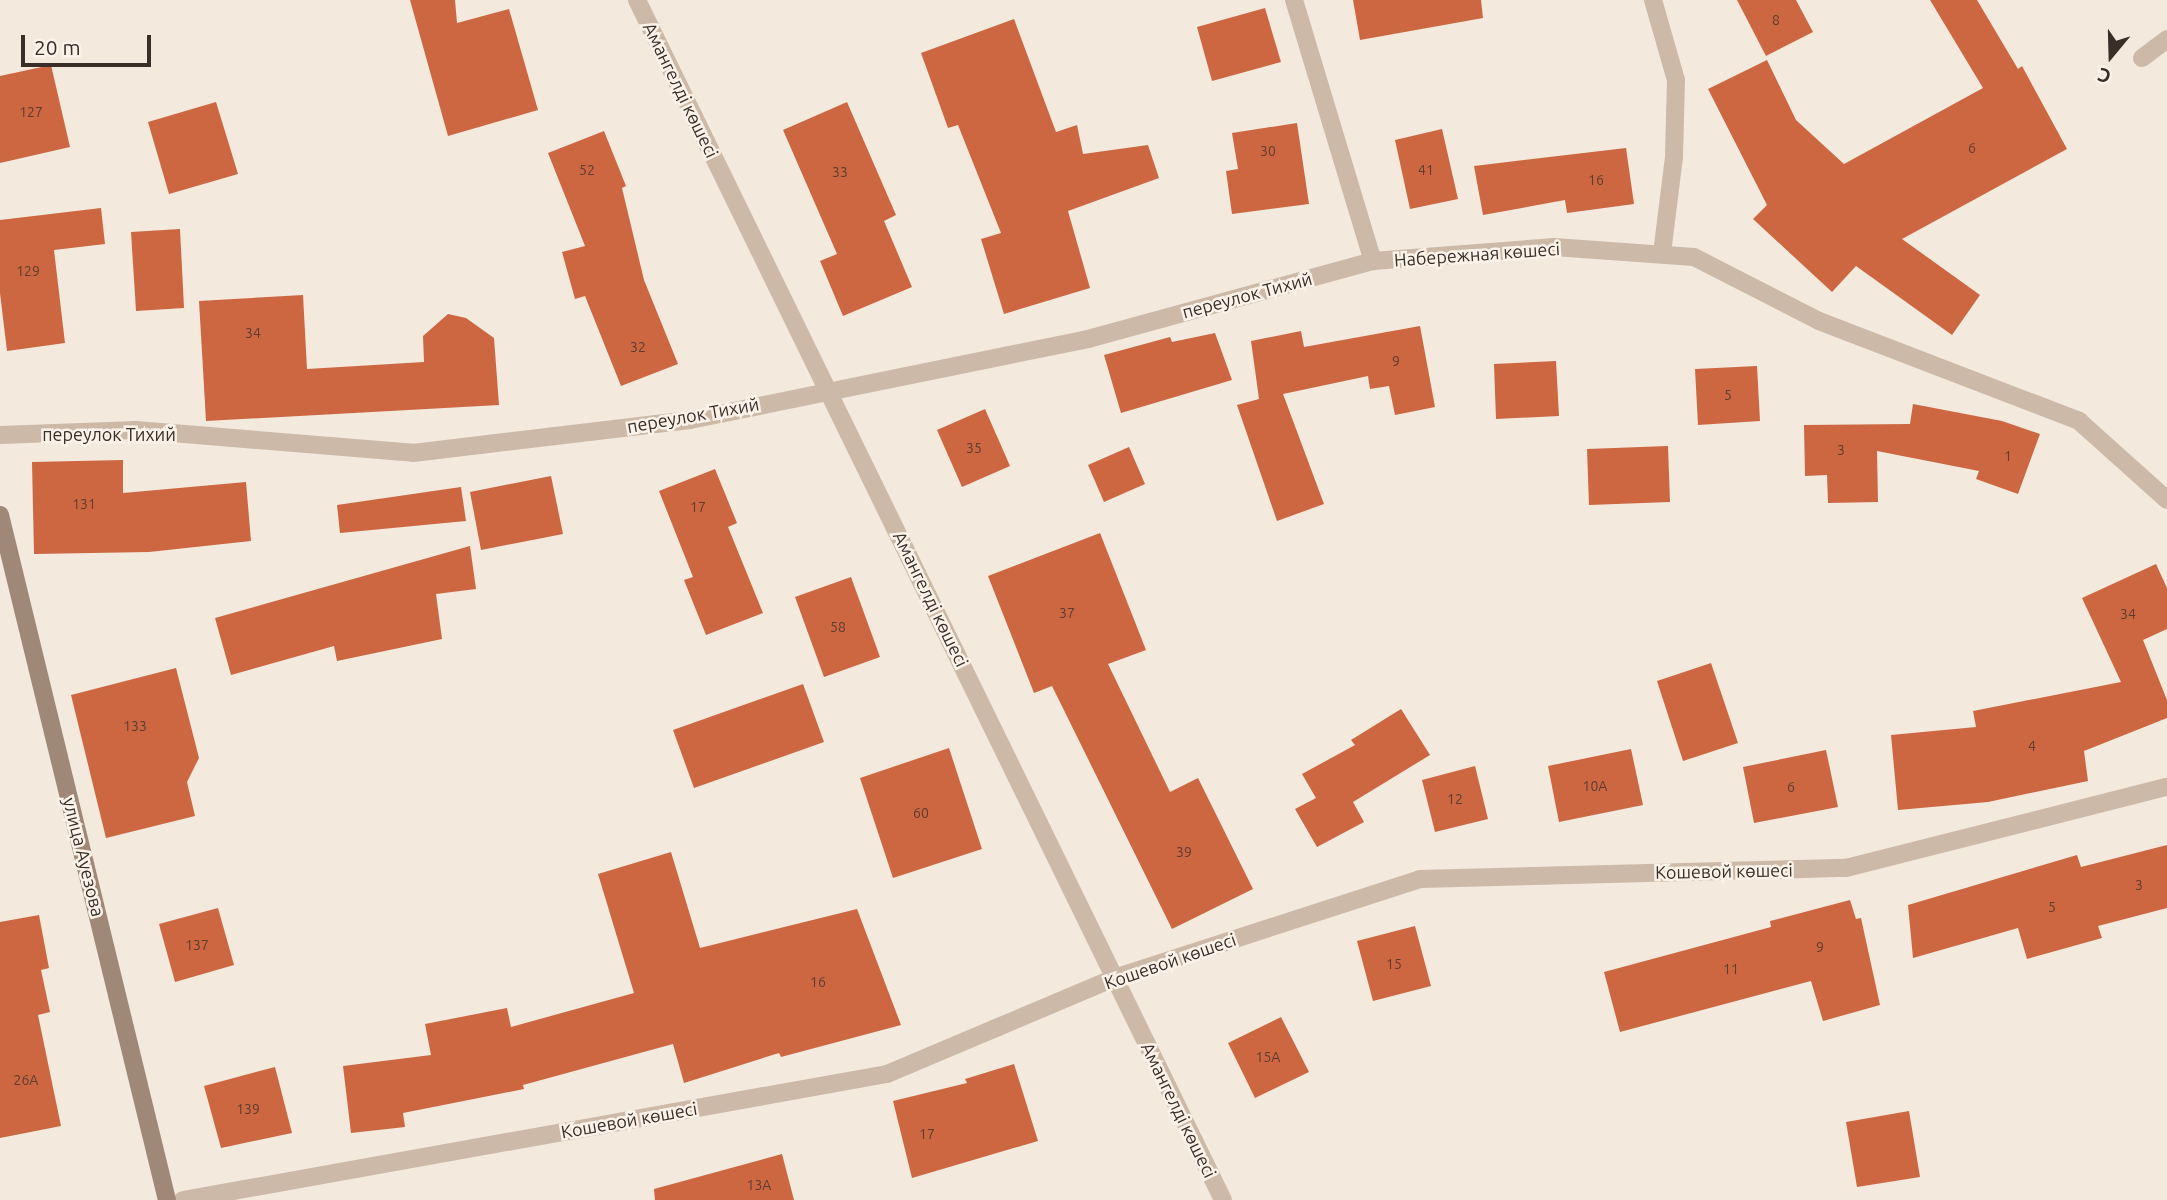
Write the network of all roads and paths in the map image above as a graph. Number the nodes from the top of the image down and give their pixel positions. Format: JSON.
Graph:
{"nodes":[{"id":1,"x":636,"y":0,"type":"edge"},
{"id":2,"x":1294,"y":0,"type":"edge"},
{"id":3,"x":1653,"y":0,"type":"edge"},
{"id":4,"x":2167,"y":39,"type":"edge"},
{"id":5,"x":2142,"y":58,"type":"dead end"},
{"id":6,"x":1662,"y":254,"type":"junction"},
{"id":7,"x":1373,"y":261,"type":"junction"},
{"id":8,"x":829,"y":388,"type":"junction"},
{"id":9,"x":0,"y":435,"type":"edge"},
{"id":10,"x":2167,"y":500,"type":"edge"},
{"id":11,"x":0,"y":515,"type":"edge"},
{"id":12,"x":2167,"y":787,"type":"edge"},
{"id":13,"x":1114,"y":978,"type":"junction"},
{"id":14,"x":167,"y":1200,"type":"edge"},
{"id":15,"x":183,"y":1200,"type":"edge"},
{"id":16,"x":1223,"y":1200,"type":"edge"}],
"edges":[{"from":1,"to":8,"type":"street","name":"Амангелді көшесі"},
{"from":2,"to":7,"type":"street","name":"Набережная көшесі"},
{"from":3,"to":6,"type":"street"},
{"from":4,"to":5,"type":"street"},
{"from":6,"to":7,"type":"street","name":"Набережная көшесі"},
{"from":6,"to":10,"type":"street","name":"Набережная көшесі"},
{"from":7,"to":8,"type":"street","name":"переулок Тихий"},
{"from":8,"to":9,"type":"street","name":"переулок Тихий"},
{"from":8,"to":13,"type":"street","name":"Амангелді көшесі"},
{"from":11,"to":14,"type":"street","name":"улица Ауезова"},
{"from":12,"to":13,"type":"street","name":"Кошевой көшесі"},
{"from":13,"to":15,"type":"street","name":"Кошевой көшесі"},
{"from":13,"to":16,"type":"street","name":"Амангелді көшесі"}]}
